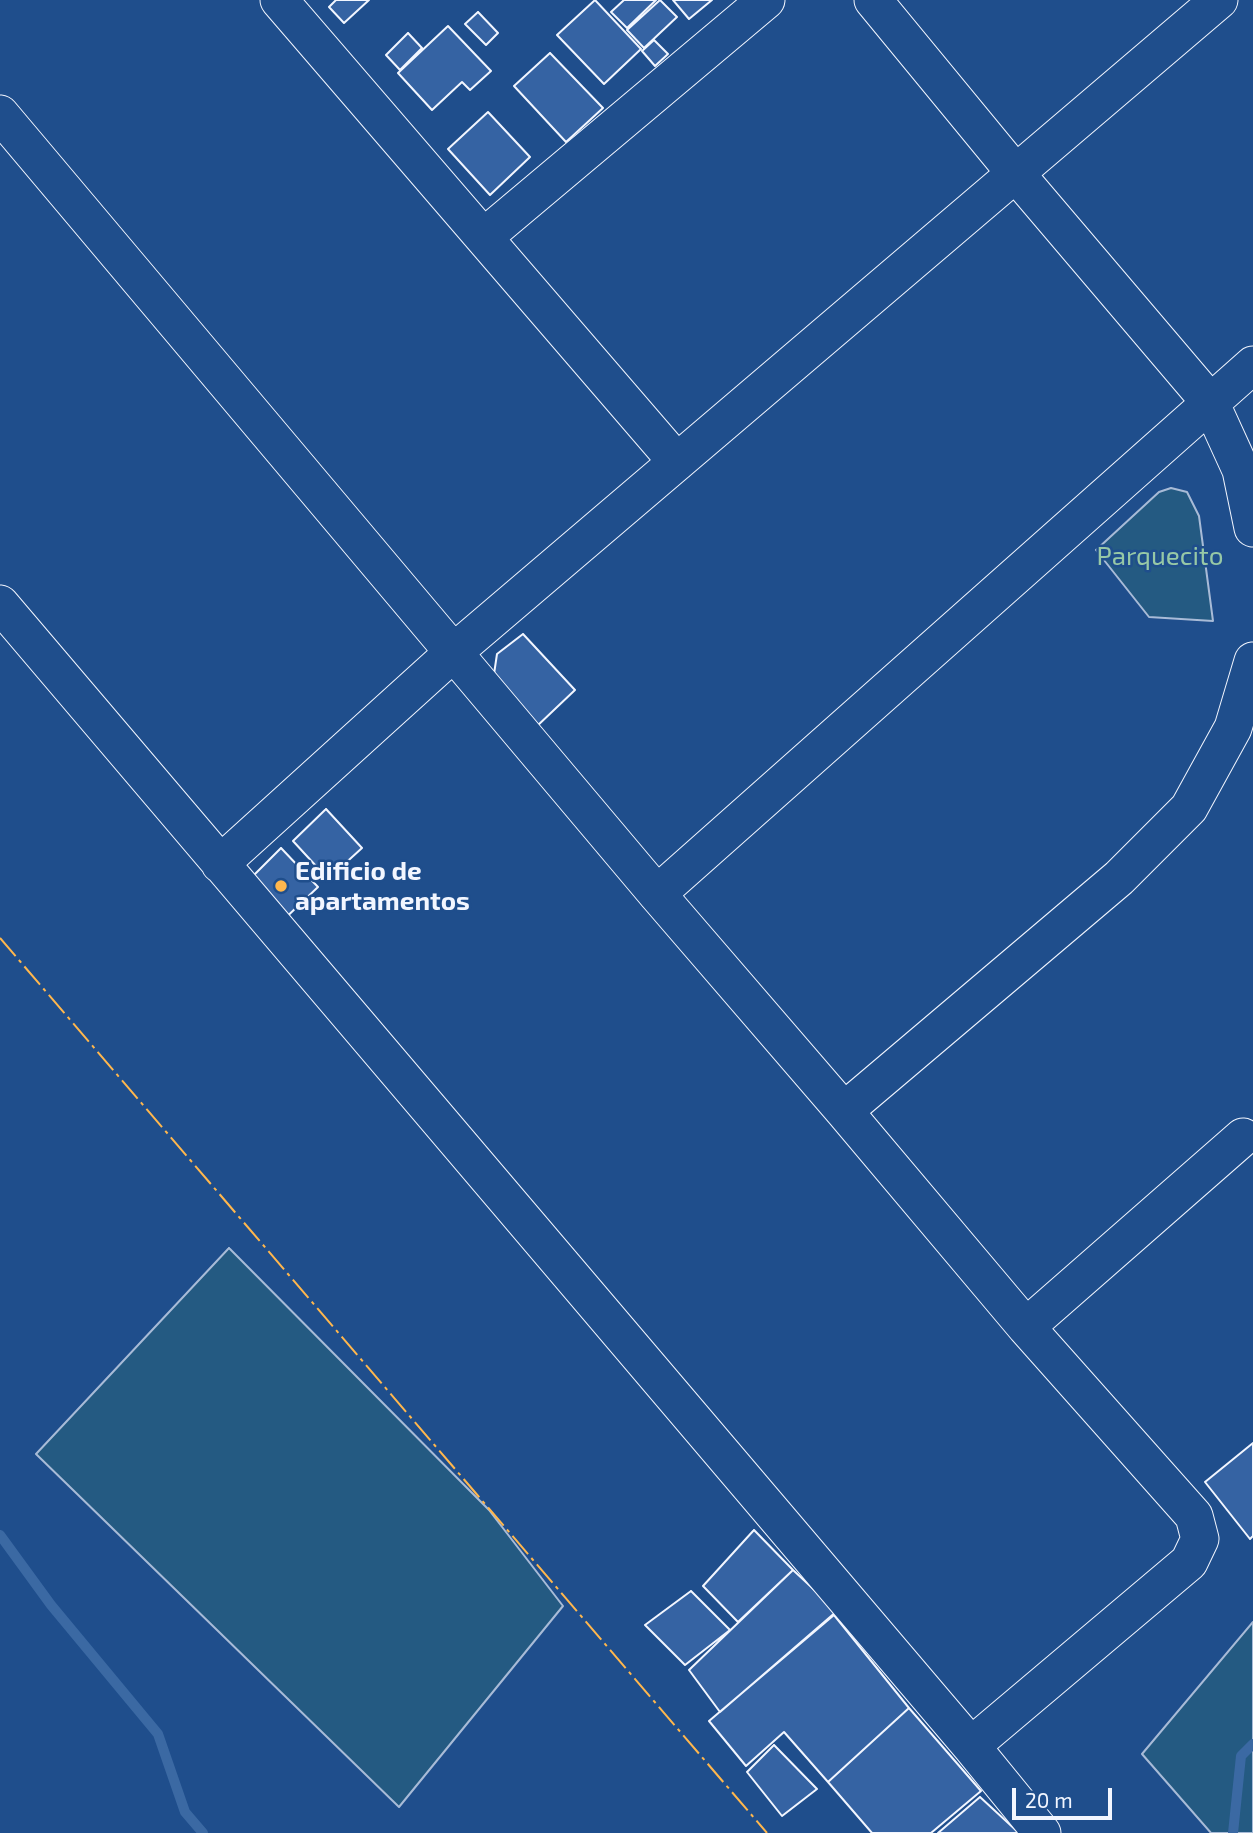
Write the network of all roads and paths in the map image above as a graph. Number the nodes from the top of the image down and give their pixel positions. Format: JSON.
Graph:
{"nodes":[{"id":1,"x":766,"y":0,"type":"edge"},
{"id":2,"x":873,"y":0,"type":"edge"},
{"id":3,"x":1219,"y":0,"type":"edge"},
{"id":4,"x":295,"y":5,"type":"edge"},
{"id":5,"x":0,"y":114,"type":"edge"},
{"id":6,"x":1017,"y":175,"type":"junction"},
{"id":7,"x":484,"y":237,"type":"junction"},
{"id":8,"x":1253,"y":365,"type":"edge"},
{"id":9,"x":1210,"y":402,"type":"junction"},
{"id":10,"x":677,"y":462,"type":"junction"},
{"id":11,"x":1253,"y":528,"type":"edge"},
{"id":12,"x":0,"y":604,"type":"edge"},
{"id":13,"x":454,"y":652,"type":"junction"},
{"id":14,"x":1253,"y":661,"type":"edge"},
{"id":15,"x":220,"y":864,"type":"junction"},
{"id":16,"x":657,"y":894,"type":"junction"},
{"id":17,"x":844,"y":1111,"type":"junction"},
{"id":18,"x":1243,"y":1137,"type":"dead end"},
{"id":19,"x":1026,"y":1327,"type":"junction"},
{"id":20,"x":971,"y":1746,"type":"junction"},
{"id":21,"x":1042,"y":1833,"type":"edge"}],
"edges":[{"from":1,"to":7,"type":"street"},
{"from":2,"to":6,"type":"street"},
{"from":3,"to":6,"type":"street"},
{"from":4,"to":7,"type":"street"},
{"from":5,"to":13,"type":"street"},
{"from":6,"to":9,"type":"street"},
{"from":6,"to":10,"type":"street"},
{"from":7,"to":10,"type":"street"},
{"from":8,"to":9,"type":"street"},
{"from":9,"to":11,"type":"street"},
{"from":9,"to":16,"type":"street"},
{"from":10,"to":13,"type":"street"},
{"from":12,"to":15,"type":"street"},
{"from":13,"to":15,"type":"street"},
{"from":13,"to":16,"type":"street"},
{"from":14,"to":17,"type":"street"},
{"from":15,"to":20,"type":"street"},
{"from":16,"to":17,"type":"street"},
{"from":17,"to":19,"type":"street"},
{"from":18,"to":19,"type":"street"},
{"from":19,"to":20,"type":"street"},
{"from":20,"to":21,"type":"street"}]}
